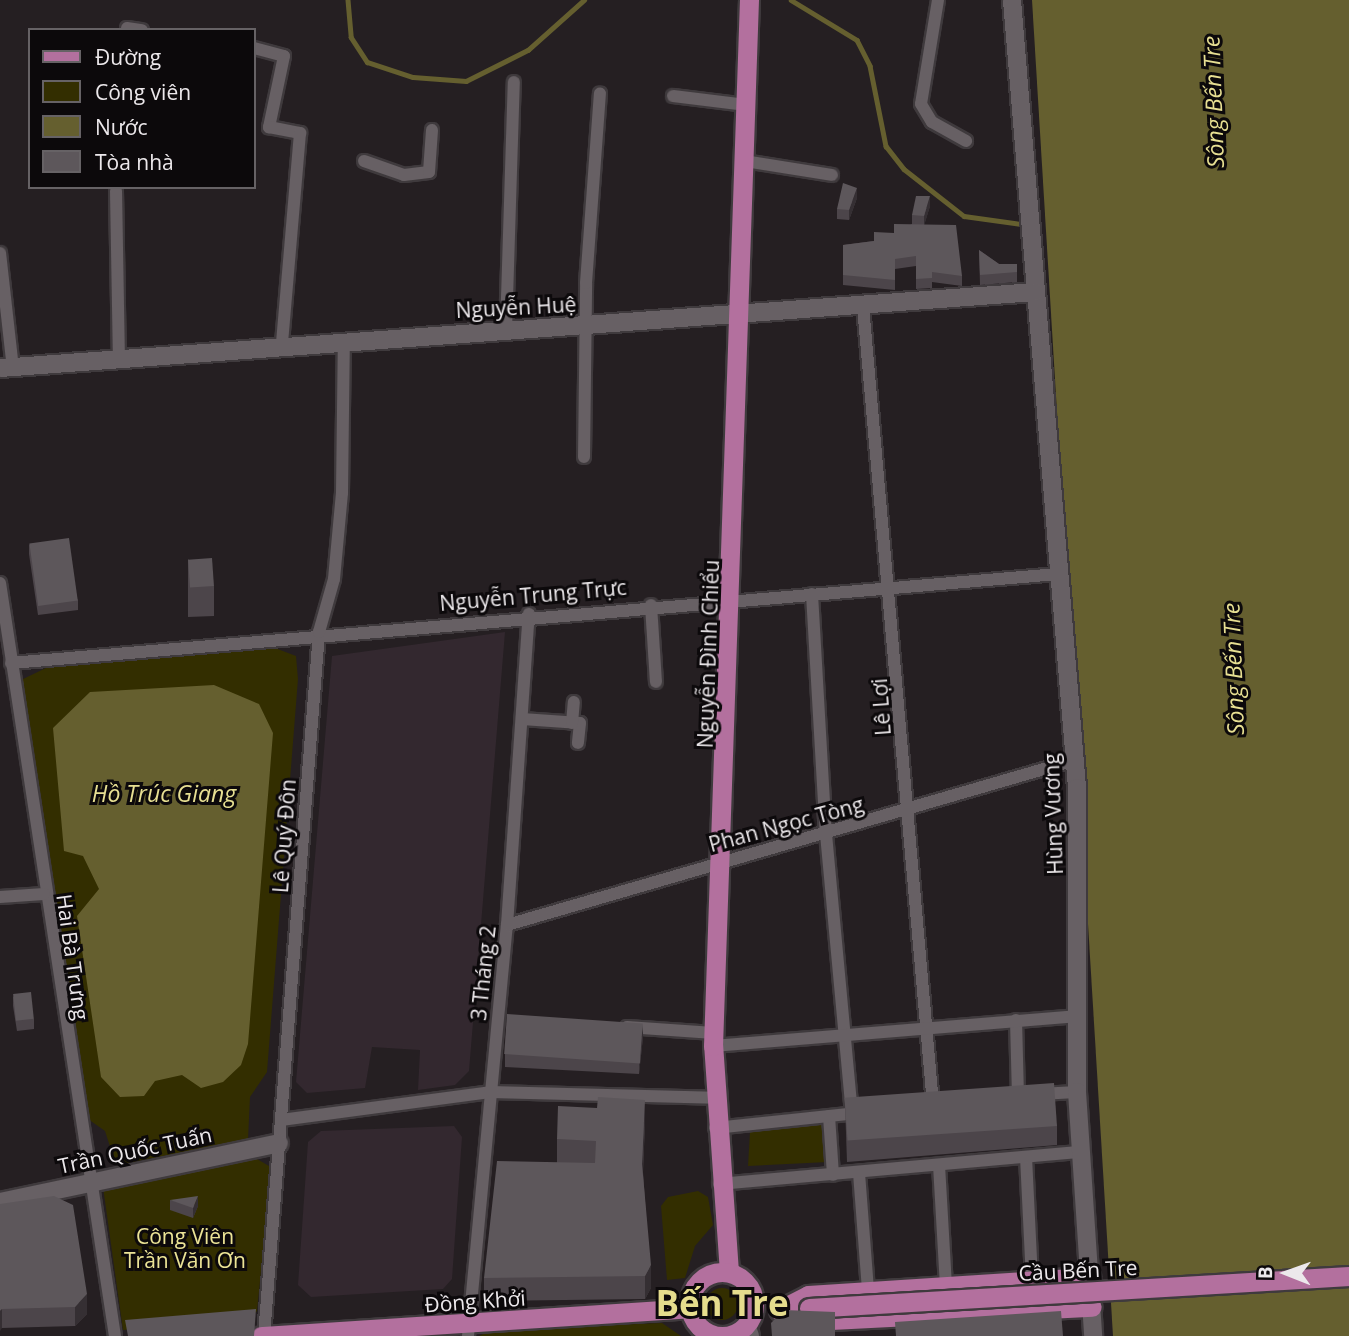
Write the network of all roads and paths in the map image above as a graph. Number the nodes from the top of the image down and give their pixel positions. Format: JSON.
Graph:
{"nodes":[{"id":1,"x":748,"y":0,"type":"edge"},
{"id":2,"x":939,"y":0,"type":"edge"},
{"id":3,"x":1012,"y":0,"type":"edge"},
{"id":4,"x":256,"y":49,"type":"edge"},
{"id":5,"x":514,"y":82,"type":"dead end"},
{"id":6,"x":600,"y":94,"type":"dead end"},
{"id":7,"x":673,"y":96,"type":"dead end"},
{"id":8,"x":746,"y":105,"type":"junction"},
{"id":9,"x":432,"y":130,"type":"dead end"},
{"id":10,"x":966,"y":141,"type":"dead end"},
{"id":11,"x":364,"y":161,"type":"dead end"},
{"id":12,"x":745,"y":161,"type":"junction"},
{"id":13,"x":832,"y":175,"type":"dead end"},
{"id":14,"x":116,"y":191,"type":"dead end"},
{"id":15,"x":0,"y":253,"type":"edge"},
{"id":16,"x":1033,"y":284,"type":"junction"},
{"id":17,"x":863,"y":306,"type":"junction"},
{"id":18,"x":742,"y":318,"type":"junction"},
{"id":19,"x":584,"y":326,"type":"junction"},
{"id":20,"x":506,"y":330,"type":"junction"},
{"id":21,"x":344,"y":340,"type":"junction"},
{"id":22,"x":282,"y":344,"type":"junction"},
{"id":23,"x":119,"y":361,"type":"junction"},
{"id":24,"x":6,"y":368,"type":"edge"},
{"id":25,"x":584,"y":457,"type":"dead end"},
{"id":26,"x":1058,"y":574,"type":"junction"},
{"id":27,"x":891,"y":587,"type":"junction"},
{"id":28,"x":1,"y":591,"type":"edge"},
{"id":29,"x":812,"y":594,"type":"junction"},
{"id":30,"x":732,"y":599,"type":"junction"},
{"id":31,"x":651,"y":605,"type":"junction"},
{"id":32,"x":529,"y":614,"type":"junction"},
{"id":33,"x":319,"y":632,"type":"junction"},
{"id":34,"x":11,"y":663,"type":"junction"},
{"id":35,"x":656,"y":682,"type":"dead end"},
{"id":36,"x":574,"y":702,"type":"dead end"},
{"id":37,"x":522,"y":719,"type":"junction"},
{"id":38,"x":572,"y":723,"type":"junction"},
{"id":39,"x":578,"y":743,"type":"dead end"},
{"id":40,"x":1074,"y":760,"type":"junction"},
{"id":41,"x":909,"y":811,"type":"junction"},
{"id":42,"x":826,"y":834,"type":"junction"},
{"id":43,"x":724,"y":860,"type":"junction"},
{"id":44,"x":44,"y":894,"type":"junction"},
{"id":45,"x":0,"y":897,"type":"edge"},
{"id":46,"x":507,"y":925,"type":"junction"},
{"id":47,"x":1079,"y":1016,"type":"junction"},
{"id":48,"x":1016,"y":1020,"type":"junction"},
{"id":49,"x":606,"y":1026,"type":"edge"},
{"id":50,"x":929,"y":1027,"type":"junction"},
{"id":51,"x":845,"y":1035,"type":"junction"},
{"id":52,"x":714,"y":1039,"type":"junction"},
{"id":53,"x":490,"y":1091,"type":"junction"},
{"id":54,"x":1077,"y":1092,"type":"junction"},
{"id":55,"x":713,"y":1098,"type":"junction"},
{"id":56,"x":932,"y":1105,"type":"edge"},
{"id":57,"x":879,"y":1111,"type":"edge"},
{"id":58,"x":852,"y":1114,"type":"junction"},
{"id":59,"x":829,"y":1116,"type":"junction"},
{"id":60,"x":281,"y":1120,"type":"junction"},
{"id":61,"x":715,"y":1128,"type":"junction"},
{"id":62,"x":279,"y":1143,"type":"junction"},
{"id":63,"x":1081,"y":1152,"type":"junction"},
{"id":64,"x":1027,"y":1157,"type":"junction"},
{"id":65,"x":939,"y":1165,"type":"junction"},
{"id":66,"x":859,"y":1172,"type":"junction"},
{"id":67,"x":833,"y":1175,"type":"junction"},
{"id":68,"x":89,"y":1183,"type":"junction"},
{"id":69,"x":719,"y":1184,"type":"junction"},
{"id":70,"x":0,"y":1202,"type":"edge"},
{"id":71,"x":729,"y":1272,"type":"junction"},
{"id":72,"x":1090,"y":1276,"type":"junction"},
{"id":73,"x":1349,"y":1276,"type":"edge"},
{"id":74,"x":1032,"y":1280,"type":"junction"},
{"id":75,"x":946,"y":1285,"type":"junction"},
{"id":76,"x":868,"y":1290,"type":"junction"},
{"id":77,"x":754,"y":1305,"type":"junction"},
{"id":78,"x":1092,"y":1307,"type":"junction"},
{"id":79,"x":691,"y":1308,"type":"junction"},
{"id":80,"x":779,"y":1310,"type":"junction"},
{"id":81,"x":468,"y":1330,"type":"edge"},
{"id":82,"x":748,"y":1331,"type":"edge"},
{"id":83,"x":115,"y":1336,"type":"edge"},
{"id":84,"x":263,"y":1336,"type":"edge"},
{"id":85,"x":1093,"y":1336,"type":"edge"}],
"edges":[{"from":1,"to":8,"type":"main road","name":"Nguyễn Đình Chiểu"},
{"from":2,"to":10,"type":"street"},
{"from":3,"to":16,"type":"street","name":"Hùng Vương"},
{"from":4,"to":22,"type":"street"},
{"from":5,"to":20,"type":"street"},
{"from":6,"to":19,"type":"street"},
{"from":7,"to":8,"type":"street"},
{"from":8,"to":12,"type":"main road","name":"Nguyễn Đình Chiểu"},
{"from":9,"to":11,"type":"street"},
{"from":12,"to":13,"type":"street"},
{"from":12,"to":18,"type":"main road","name":"Nguyễn Đình Chiểu"},
{"from":14,"to":23,"type":"street"},
{"from":15,"to":24,"type":"street"},
{"from":16,"to":17,"type":"street","name":"Nguyễn Huệ"},
{"from":16,"to":26,"type":"street","name":"Hùng Vương"},
{"from":17,"to":18,"type":"street","name":"Nguyễn Huệ"},
{"from":17,"to":27,"type":"street","name":"Lê Lợi"},
{"from":18,"to":19,"type":"street","name":"Nguyễn Huệ"},
{"from":18,"to":30,"type":"main road","name":"Nguyễn Đình Chiểu"},
{"from":19,"to":20,"type":"street","name":"Nguyễn Huệ"},
{"from":19,"to":25,"type":"street"},
{"from":20,"to":21,"type":"street","name":"Nguyễn Huệ"},
{"from":21,"to":22,"type":"street","name":"Nguyễn Huệ"},
{"from":21,"to":33,"type":"street","name":"Lê Quý Đôn"},
{"from":22,"to":23,"type":"street","name":"Nguyễn Huệ"},
{"from":23,"to":24,"type":"street","name":"Nguyễn Huệ"},
{"from":26,"to":27,"type":"street","name":"Nguyễn Trung Trực"},
{"from":26,"to":40,"type":"street","name":"Hùng Vương"},
{"from":27,"to":29,"type":"street","name":"Nguyễn Trung Trực"},
{"from":27,"to":41,"type":"street","name":"Lê Lợi"},
{"from":28,"to":34,"type":"street","name":"Hai Bà Trưng"},
{"from":29,"to":30,"type":"street","name":"Nguyễn Trung Trực"},
{"from":29,"to":42,"type":"street"},
{"from":30,"to":31,"type":"street","name":"Nguyễn Trung Trực"},
{"from":30,"to":43,"type":"main road","name":"Nguyễn Đình Chiểu"},
{"from":31,"to":32,"type":"street","name":"Nguyễn Trung Trực"},
{"from":31,"to":35,"type":"street"},
{"from":32,"to":33,"type":"street","name":"Nguyễn Trung Trực"},
{"from":32,"to":37,"type":"street","name":"3 Tháng 2"},
{"from":33,"to":34,"type":"street","name":"Nguyễn Trung Trực"},
{"from":33,"to":60,"type":"street","name":"Lê Quý Đôn"},
{"from":34,"to":44,"type":"street","name":"Hai Bà Trưng"},
{"from":36,"to":38,"type":"street"},
{"from":37,"to":38,"type":"street"},
{"from":37,"to":46,"type":"street","name":"3 Tháng 2"},
{"from":38,"to":39,"type":"street"},
{"from":40,"to":41,"type":"street","name":"Phan Ngọc Tòng"},
{"from":40,"to":47,"type":"street","name":"Hùng Vương"},
{"from":41,"to":42,"type":"street","name":"Phan Ngọc Tòng"},
{"from":41,"to":50,"type":"street","name":"Lê Lợi"},
{"from":42,"to":43,"type":"street","name":"Phan Ngọc Tòng"},
{"from":42,"to":51,"type":"street"},
{"from":43,"to":46,"type":"street","name":"Phan Ngọc Tòng"},
{"from":43,"to":52,"type":"main road","name":"Nguyễn Đình Chiểu"},
{"from":44,"to":45,"type":"street"},
{"from":44,"to":68,"type":"street","name":"Hai Bà Trưng"},
{"from":46,"to":53,"type":"street","name":"3 Tháng 2"},
{"from":47,"to":48,"type":"street"},
{"from":47,"to":54,"type":"street","name":"Hùng Vương"},
{"from":48,"to":50,"type":"street"},
{"from":48,"to":54,"type":"street"},
{"from":49,"to":52,"type":"street"},
{"from":50,"to":51,"type":"street"},
{"from":50,"to":56,"type":"street","name":"Lê Lợi"},
{"from":51,"to":52,"type":"street"},
{"from":51,"to":58,"type":"street"},
{"from":52,"to":55,"type":"main road","name":"Nguyễn Đình Chiểu"},
{"from":53,"to":55,"type":"street"},
{"from":53,"to":60,"type":"street"},
{"from":53,"to":81,"type":"street","name":"3 Tháng 2"},
{"from":54,"to":63,"type":"street","name":"Hùng Vương"},
{"from":55,"to":61,"type":"main road","name":"Nguyễn Đình Chiểu"},
{"from":57,"to":58,"type":"street"},
{"from":58,"to":59,"type":"street"},
{"from":59,"to":61,"type":"street"},
{"from":59,"to":67,"type":"street"},
{"from":60,"to":62,"type":"street","name":"Lê Quý Đôn"},
{"from":61,"to":69,"type":"main road","name":"Nguyễn Đình Chiểu"},
{"from":62,"to":68,"type":"street","name":"Trần Quốc Tuấn"},
{"from":62,"to":84,"type":"street","name":"Lê Quý Đôn"},
{"from":63,"to":64,"type":"street"},
{"from":63,"to":72,"type":"street","name":"Hùng Vương"},
{"from":64,"to":65,"type":"street"},
{"from":64,"to":74,"type":"street"},
{"from":65,"to":66,"type":"street"},
{"from":65,"to":75,"type":"street"},
{"from":66,"to":67,"type":"street"},
{"from":66,"to":76,"type":"street"},
{"from":67,"to":69,"type":"street"},
{"from":68,"to":70,"type":"street","name":"Trần Quốc Tuấn"},
{"from":68,"to":83,"type":"street","name":"Hai Bà Trưng"},
{"from":69,"to":71,"type":"main road","name":"Nguyễn Đình Chiểu"},
{"from":71,"to":77,"type":"main road"},
{"from":71,"to":79,"type":"main road"},
{"from":72,"to":74,"type":"main road"},
{"from":72,"to":78,"type":"street","name":"Hùng Vương"},
{"from":73,"to":80,"type":"main road","name":"Cầu Bến Tre","bridge":true},
{"from":74,"to":75,"type":"main road"},
{"from":75,"to":76,"type":"main road"},
{"from":76,"to":80,"type":"main road"},
{"from":77,"to":80,"type":"main road"},
{"from":77,"to":82,"type":"main road"},
{"from":78,"to":80,"type":"main road"},
{"from":78,"to":85,"type":"street","name":"Hùng Vương"},
{"from":79,"to":81,"type":"main road","name":"Đồng Khởi"},
{"from":79,"to":82,"type":"main road"},
{"from":81,"to":84,"type":"main road","name":"Đồng Khởi"}]}
